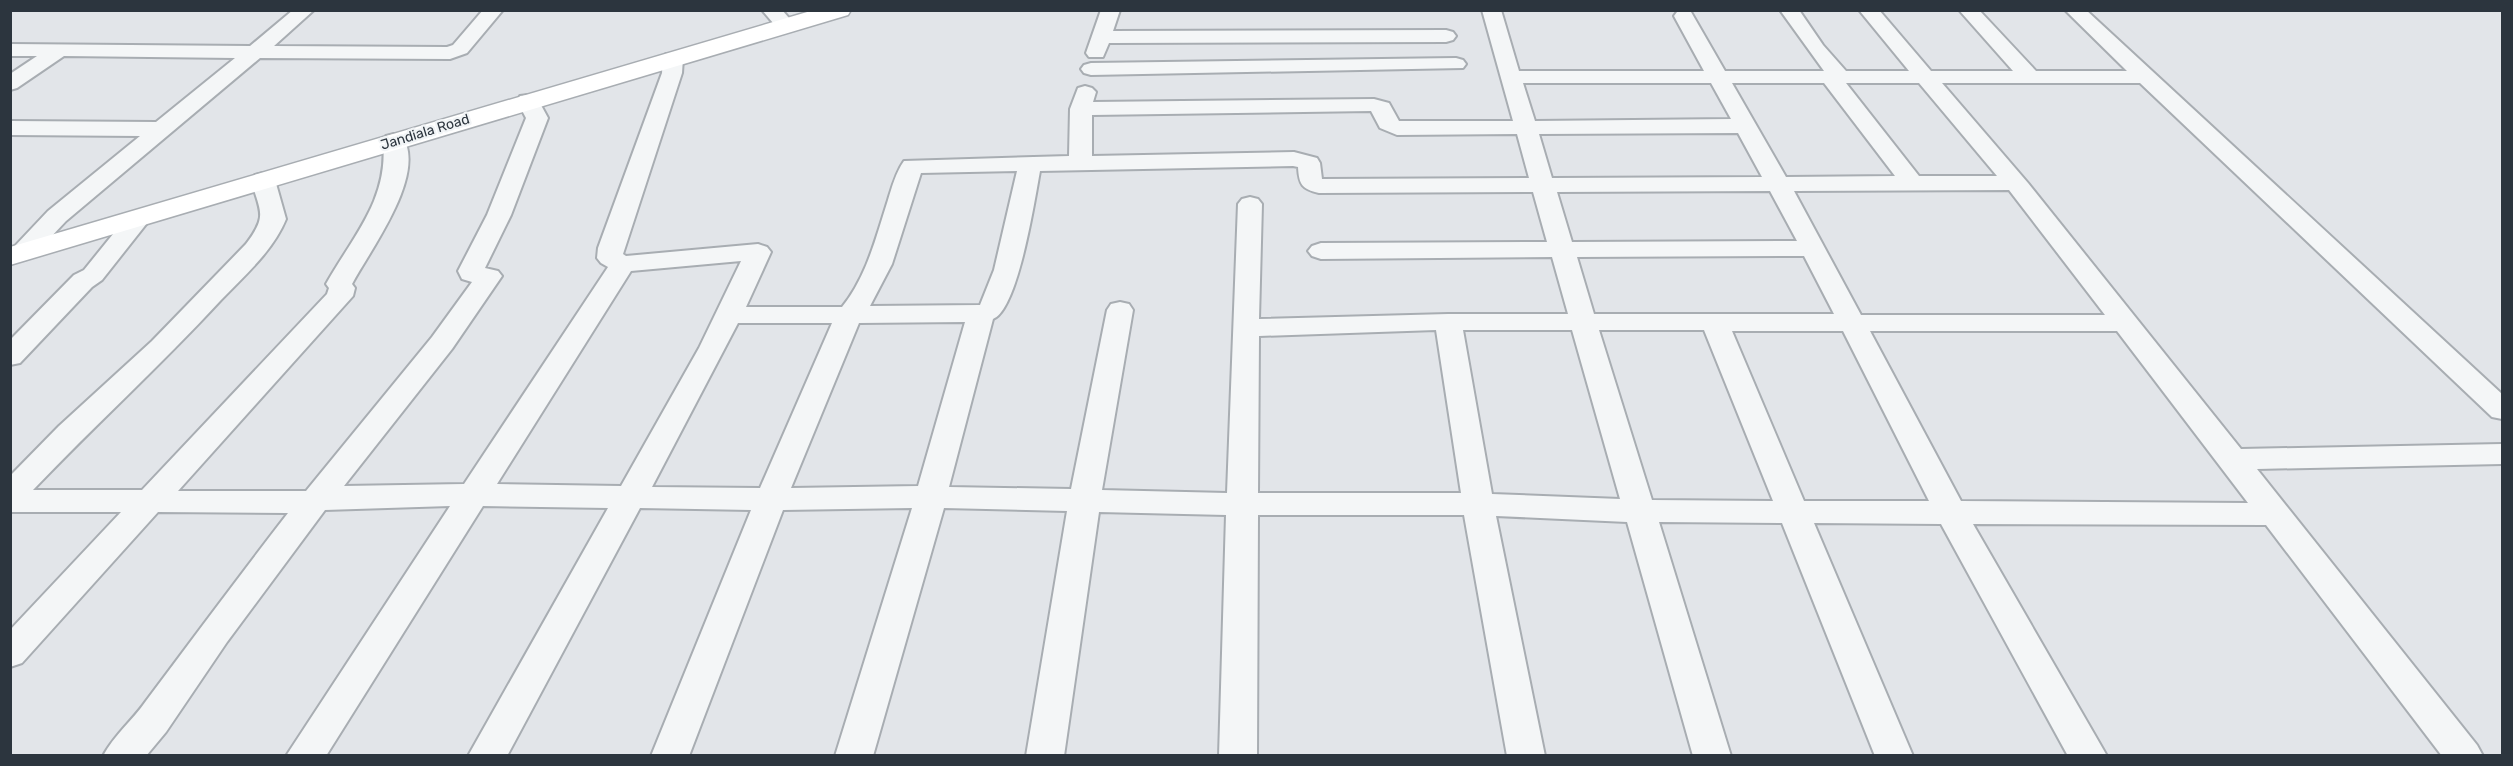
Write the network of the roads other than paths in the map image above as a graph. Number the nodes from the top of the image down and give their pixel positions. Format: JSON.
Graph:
{"nodes":[{"id":1,"x":305,"y":10,"type":"edge"},
{"id":2,"x":494,"y":10,"type":"edge"},
{"id":3,"x":840,"y":10,"type":"edge"},
{"id":4,"x":1111,"y":10,"type":"edge"},
{"id":5,"x":1491,"y":10,"type":"edge"},
{"id":6,"x":1789,"y":10,"type":"edge"},
{"id":7,"x":1868,"y":10,"type":"edge"},
{"id":8,"x":1968,"y":10,"type":"edge"},
{"id":9,"x":2074,"y":10,"type":"edge"},
{"id":10,"x":1684,"y":16,"type":"dead end"},
{"id":11,"x":779,"y":18,"type":"edge"},
{"id":12,"x":1101,"y":37,"type":"junction"},
{"id":13,"x":10,"y":50,"type":"edge"},
{"id":14,"x":60,"y":50,"type":"junction"},
{"id":15,"x":254,"y":52,"type":"junction"},
{"id":16,"x":673,"y":58,"type":"junction"},
{"id":17,"x":1091,"y":69,"type":"junction"},
{"id":18,"x":1717,"y":76,"type":"junction"},
{"id":19,"x":1510,"y":77,"type":"junction"},
{"id":20,"x":1835,"y":77,"type":"junction"},
{"id":21,"x":1924,"y":77,"type":"junction"},
{"id":22,"x":2030,"y":77,"type":"junction"},
{"id":23,"x":2145,"y":77,"type":"junction"},
{"id":24,"x":10,"y":84,"type":"edge"},
{"id":25,"x":528,"y":101,"type":"junction"},
{"id":26,"x":1081,"y":109,"type":"junction"},
{"id":27,"x":1744,"y":126,"type":"junction"},
{"id":28,"x":10,"y":128,"type":"edge"},
{"id":29,"x":1525,"y":128,"type":"junction"},
{"id":30,"x":160,"y":129,"type":"junction"},
{"id":31,"x":394,"y":141,"type":"junction"},
{"id":32,"x":1080,"y":164,"type":"junction"},
{"id":33,"x":1030,"y":165,"type":"junction"},
{"id":34,"x":263,"y":180,"type":"junction"},
{"id":35,"x":1912,"y":183,"type":"junction"},
{"id":36,"x":2015,"y":183,"type":"junction"},
{"id":37,"x":1541,"y":184,"type":"junction"},
{"id":38,"x":1776,"y":184,"type":"junction"},
{"id":39,"x":1250,"y":204,"type":"dead end"},
{"id":40,"x":139,"y":218,"type":"junction"},
{"id":41,"x":1813,"y":248,"type":"junction"},
{"id":42,"x":1560,"y":249,"type":"junction"},
{"id":43,"x":1322,"y":251,"type":"dead end"},
{"id":44,"x":17,"y":254,"type":"edge"},
{"id":45,"x":623,"y":264,"type":"junction"},
{"id":46,"x":1120,"y":310,"type":"dead end"},
{"id":47,"x":981,"y":314,"type":"junction"},
{"id":48,"x":729,"y":315,"type":"junction"},
{"id":49,"x":849,"y":315,"type":"junction"},
{"id":50,"x":1448,"y":322,"type":"junction"},
{"id":51,"x":1582,"y":322,"type":"junction"},
{"id":52,"x":1715,"y":323,"type":"junction"},
{"id":53,"x":1851,"y":323,"type":"junction"},
{"id":54,"x":2125,"y":323,"type":"junction"},
{"id":55,"x":1245,"y":328,"type":"junction"},
{"id":56,"x":10,"y":357,"type":"edge"},
{"id":57,"x":2502,"y":411,"type":"edge"},
{"id":58,"x":2502,"y":454,"type":"edge"},
{"id":59,"x":2230,"y":459,"type":"junction"},
{"id":60,"x":10,"y":495,"type":"edge"},
{"id":61,"x":475,"y":495,"type":"junction"},
{"id":62,"x":630,"y":497,"type":"junction"},
{"id":63,"x":931,"y":497,"type":"junction"},
{"id":64,"x":771,"y":499,"type":"junction"},
{"id":65,"x":1085,"y":500,"type":"junction"},
{"id":66,"x":10,"y":501,"type":"edge"},
{"id":67,"x":151,"y":501,"type":"junction"},
{"id":68,"x":314,"y":502,"type":"junction"},
{"id":69,"x":1242,"y":504,"type":"junction"},
{"id":70,"x":1478,"y":504,"type":"junction"},
{"id":71,"x":1638,"y":511,"type":"junction"},
{"id":72,"x":1795,"y":511,"type":"junction"},
{"id":73,"x":1950,"y":511,"type":"junction"},
{"id":74,"x":2273,"y":514,"type":"junction"},
{"id":75,"x":10,"y":653,"type":"edge"},
{"id":76,"x":122,"y":756,"type":"edge"},
{"id":77,"x":304,"y":756,"type":"edge"},
{"id":78,"x":487,"y":756,"type":"edge"},
{"id":79,"x":670,"y":756,"type":"edge"},
{"id":80,"x":854,"y":756,"type":"edge"},
{"id":81,"x":1045,"y":756,"type":"edge"},
{"id":82,"x":1238,"y":756,"type":"edge"},
{"id":83,"x":1526,"y":756,"type":"edge"},
{"id":84,"x":1712,"y":756,"type":"edge"},
{"id":85,"x":1894,"y":756,"type":"edge"},
{"id":86,"x":2088,"y":756,"type":"edge"},
{"id":87,"x":2464,"y":756,"type":"edge"}],
"edges":[{"from":1,"to":15,"type":"street"},
{"from":2,"to":15,"type":"street"},
{"from":3,"to":11,"type":"street","name":"Jandiala Road"},
{"from":4,"to":12,"type":"street"},
{"from":5,"to":19,"type":"street"},
{"from":6,"to":20,"type":"street"},
{"from":7,"to":21,"type":"street"},
{"from":8,"to":22,"type":"street"},
{"from":9,"to":23,"type":"street"},
{"from":10,"to":18,"type":"street"},
{"from":11,"to":16,"type":"street","name":"Jandiala Road"},
{"from":12,"to":17,"type":"street"},
{"from":12,"to":17,"type":"street"},
{"from":13,"to":14,"type":"street"},
{"from":14,"to":15,"type":"street"},
{"from":14,"to":24,"type":"street"},
{"from":15,"to":30,"type":"street"},
{"from":16,"to":25,"type":"street","name":"Jandiala Road"},
{"from":16,"to":45,"type":"street"},
{"from":17,"to":26,"type":"street"},
{"from":18,"to":19,"type":"street"},
{"from":18,"to":20,"type":"street"},
{"from":18,"to":27,"type":"street"},
{"from":19,"to":29,"type":"street"},
{"from":20,"to":21,"type":"street"},
{"from":20,"to":35,"type":"street"},
{"from":21,"to":22,"type":"street"},
{"from":21,"to":36,"type":"street"},
{"from":22,"to":23,"type":"street"},
{"from":23,"to":57,"type":"street"},
{"from":25,"to":31,"type":"street","name":"Jandiala Road"},
{"from":25,"to":68,"type":"street"},
{"from":26,"to":29,"type":"street"},
{"from":26,"to":32,"type":"street"},
{"from":27,"to":29,"type":"street"},
{"from":27,"to":38,"type":"street"},
{"from":28,"to":30,"type":"street"},
{"from":29,"to":37,"type":"street"},
{"from":30,"to":44,"type":"street"},
{"from":31,"to":34,"type":"street","name":"Jandiala Road"},
{"from":31,"to":67,"type":"street"},
{"from":32,"to":33,"type":"street"},
{"from":32,"to":37,"type":"street"},
{"from":33,"to":47,"type":"street"},
{"from":33,"to":49,"type":"street"},
{"from":34,"to":40,"type":"street","name":"Jandiala Road"},
{"from":34,"to":60,"type":"street"},
{"from":35,"to":36,"type":"street"},
{"from":35,"to":38,"type":"street"},
{"from":36,"to":54,"type":"street"},
{"from":37,"to":38,"type":"street"},
{"from":37,"to":42,"type":"street"},
{"from":38,"to":41,"type":"street"},
{"from":39,"to":55,"type":"street"},
{"from":40,"to":44,"type":"street","name":"Jandiala Road"},
{"from":40,"to":56,"type":"street"},
{"from":41,"to":42,"type":"street"},
{"from":41,"to":53,"type":"street"},
{"from":42,"to":43,"type":"street"},
{"from":42,"to":51,"type":"street"},
{"from":45,"to":48,"type":"street"},
{"from":45,"to":61,"type":"street"},
{"from":46,"to":65,"type":"street"},
{"from":47,"to":49,"type":"street"},
{"from":47,"to":63,"type":"street"},
{"from":48,"to":49,"type":"street"},
{"from":48,"to":62,"type":"street"},
{"from":49,"to":64,"type":"street"},
{"from":50,"to":51,"type":"street"},
{"from":50,"to":55,"type":"street"},
{"from":50,"to":70,"type":"street"},
{"from":51,"to":52,"type":"street"},
{"from":51,"to":71,"type":"street"},
{"from":52,"to":53,"type":"street"},
{"from":52,"to":72,"type":"street"},
{"from":53,"to":54,"type":"street"},
{"from":53,"to":73,"type":"street"},
{"from":54,"to":59,"type":"street"},
{"from":55,"to":69,"type":"street"},
{"from":58,"to":59,"type":"street"},
{"from":59,"to":74,"type":"street"},
{"from":61,"to":62,"type":"street"},
{"from":61,"to":68,"type":"street"},
{"from":61,"to":77,"type":"street"},
{"from":62,"to":64,"type":"street"},
{"from":62,"to":78,"type":"street"},
{"from":63,"to":64,"type":"street"},
{"from":63,"to":65,"type":"street"},
{"from":63,"to":80,"type":"street"},
{"from":64,"to":79,"type":"street"},
{"from":65,"to":69,"type":"street"},
{"from":65,"to":81,"type":"street"},
{"from":66,"to":67,"type":"street"},
{"from":67,"to":68,"type":"street"},
{"from":67,"to":75,"type":"street"},
{"from":68,"to":76,"type":"street"},
{"from":69,"to":70,"type":"street"},
{"from":69,"to":82,"type":"street"},
{"from":70,"to":71,"type":"street"},
{"from":70,"to":83,"type":"street"},
{"from":71,"to":72,"type":"street"},
{"from":71,"to":84,"type":"street"},
{"from":72,"to":73,"type":"street"},
{"from":72,"to":85,"type":"street"},
{"from":73,"to":74,"type":"street"},
{"from":73,"to":86,"type":"street"},
{"from":74,"to":87,"type":"street"}]}
